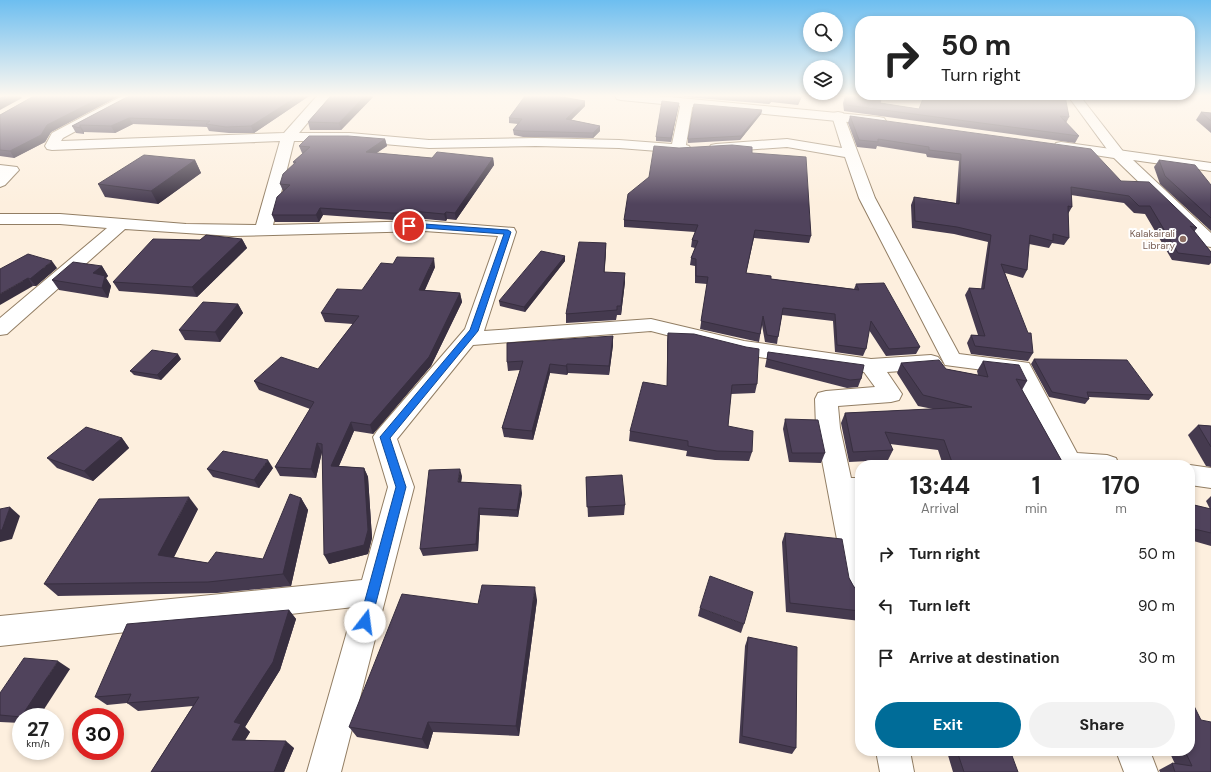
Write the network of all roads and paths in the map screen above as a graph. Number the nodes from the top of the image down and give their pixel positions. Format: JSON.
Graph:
{"nodes":[{"id":1,"x":64,"y":132,"type":"edge"},
{"id":2,"x":292,"y":132,"type":"edge"},
{"id":3,"x":681,"y":132,"type":"edge"},
{"id":4,"x":843,"y":132,"type":"edge"},
{"id":5,"x":1101,"y":132,"type":"edge"},
{"id":6,"x":288,"y":137,"type":"junction"},
{"id":7,"x":1047,"y":144,"type":"edge"},
{"id":8,"x":678,"y":149,"type":"junction"},
{"id":9,"x":1117,"y":153,"type":"junction"},
{"id":10,"x":851,"y":154,"type":"junction"},
{"id":11,"x":1211,"y":167,"type":"edge"},
{"id":12,"x":0,"y":170,"type":"edge"},
{"id":13,"x":0,"y":182,"type":"edge"},
{"id":14,"x":0,"y":218,"type":"edge"},
{"id":15,"x":121,"y":224,"type":"junction"},
{"id":16,"x":263,"y":231,"type":"junction"},
{"id":17,"x":1211,"y":242,"type":"edge"},
{"id":18,"x":0,"y":329,"type":"edge"},
{"id":19,"x":467,"y":338,"type":"junction"},
{"id":20,"x":952,"y":360,"type":"junction"},
{"id":21,"x":872,"y":366,"type":"junction"},
{"id":22,"x":1065,"y":460,"type":"edge"},
{"id":23,"x":1195,"y":476,"type":"edge"},
{"id":24,"x":1211,"y":478,"type":"edge"},
{"id":25,"x":850,"y":488,"type":"edge"},
{"id":26,"x":855,"y":538,"type":"edge"},
{"id":27,"x":373,"y":592,"type":"junction"},
{"id":28,"x":0,"y":631,"type":"edge"},
{"id":29,"x":894,"y":756,"type":"edge"},
{"id":30,"x":1135,"y":756,"type":"edge"},
{"id":31,"x":324,"y":772,"type":"edge"},
{"id":32,"x":897,"y":772,"type":"edge"},
{"id":33,"x":1141,"y":772,"type":"edge"}],
"edges":[{"from":1,"to":6,"type":"street"},
{"from":2,"to":6,"type":"street"},
{"from":3,"to":8,"type":"street"},
{"from":4,"to":10,"type":"street"},
{"from":5,"to":9,"type":"street"},
{"from":6,"to":8,"type":"street"},
{"from":6,"to":16,"type":"street"},
{"from":7,"to":9,"type":"street"},
{"from":8,"to":10,"type":"street"},
{"from":9,"to":11,"type":"street"},
{"from":9,"to":17,"type":"street"},
{"from":10,"to":20,"type":"street"},
{"from":12,"to":13,"type":"street"},
{"from":14,"to":15,"type":"street"},
{"from":15,"to":16,"type":"street"},
{"from":15,"to":18,"type":"street"},
{"from":16,"to":19,"type":"street"},
{"from":19,"to":21,"type":"street"},
{"from":19,"to":27,"type":"street"},
{"from":20,"to":21,"type":"street"},
{"from":20,"to":22,"type":"street"},
{"from":21,"to":25,"type":"street"},
{"from":23,"to":24,"type":"street"},
{"from":25,"to":26,"type":"street"},
{"from":27,"to":28,"type":"street"},
{"from":27,"to":31,"type":"street"},
{"from":29,"to":32,"type":"street"},
{"from":30,"to":33,"type":"street"}]}
